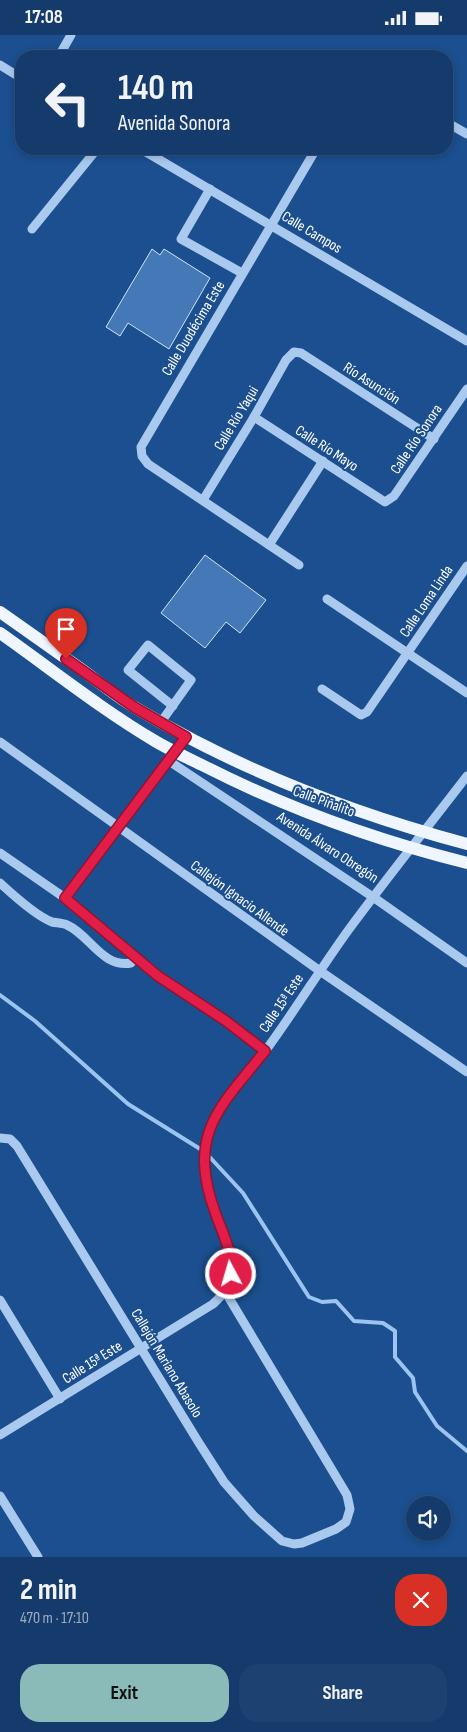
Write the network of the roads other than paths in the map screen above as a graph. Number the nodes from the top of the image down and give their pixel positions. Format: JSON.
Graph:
{"nodes":[{"id":1,"x":70,"y":35,"type":"edge"},
{"id":2,"x":62,"y":50,"type":"edge"},
{"id":3,"x":0,"y":65,"type":"edge"},
{"id":4,"x":15,"y":74,"type":"edge"},
{"id":5,"x":453,"y":126,"type":"edge"},
{"id":6,"x":467,"y":134,"type":"edge"},
{"id":7,"x":92,"y":155,"type":"edge"},
{"id":8,"x":151,"y":155,"type":"edge"},
{"id":9,"x":312,"y":155,"type":"edge"},
{"id":10,"x":210,"y":189,"type":"junction"},
{"id":11,"x":271,"y":223,"type":"junction"},
{"id":12,"x":32,"y":229,"type":"dead end"},
{"id":13,"x":242,"y":273,"type":"junction"},
{"id":14,"x":467,"y":341,"type":"edge"},
{"id":15,"x":294,"y":352,"type":"joint"},
{"id":16,"x":467,"y":389,"type":"edge"},
{"id":17,"x":254,"y":417,"type":"junction"},
{"id":18,"x":434,"y":439,"type":"junction"},
{"id":19,"x":323,"y":461,"type":"junction"},
{"id":20,"x":203,"y":500,"type":"junction"},
{"id":21,"x":385,"y":502,"type":"joint"},
{"id":22,"x":269,"y":545,"type":"junction"},
{"id":23,"x":299,"y":565,"type":"dead end"},
{"id":24,"x":467,"y":566,"type":"edge"},
{"id":25,"x":327,"y":599,"type":"dead end"},
{"id":26,"x":0,"y":612,"type":"edge"},
{"id":27,"x":0,"y":633,"type":"edge"},
{"id":28,"x":408,"y":652,"type":"junction"},
{"id":29,"x":322,"y":689,"type":"dead end"},
{"id":30,"x":467,"y":693,"type":"edge"},
{"id":31,"x":173,"y":706,"type":"junction"},
{"id":32,"x":161,"y":722,"type":"junction"},
{"id":33,"x":186,"y":737,"type":"junction"},
{"id":34,"x":0,"y":742,"type":"edge"},
{"id":35,"x":172,"y":756,"type":"junction"},
{"id":36,"x":467,"y":776,"type":"edge"},
{"id":37,"x":118,"y":827,"type":"junction"},
{"id":38,"x":424,"y":833,"type":"junction"},
{"id":39,"x":467,"y":844,"type":"edge"},
{"id":40,"x":412,"y":848,"type":"junction"},
{"id":41,"x":0,"y":853,"type":"edge"},
{"id":42,"x":467,"y":863,"type":"edge"},
{"id":43,"x":0,"y":883,"type":"edge"},
{"id":44,"x":373,"y":897,"type":"junction"},
{"id":45,"x":65,"y":898,"type":"junction"},
{"id":46,"x":135,"y":957,"type":"junction"},
{"id":47,"x":467,"y":963,"type":"edge"},
{"id":48,"x":320,"y":971,"type":"junction"},
{"id":49,"x":265,"y":1051,"type":"junction"},
{"id":50,"x":467,"y":1073,"type":"edge"},
{"id":51,"x":0,"y":1138,"type":"edge"},
{"id":52,"x":226,"y":1293,"type":"junction"},
{"id":53,"x":0,"y":1300,"type":"edge"},
{"id":54,"x":142,"y":1347,"type":"junction"},
{"id":55,"x":60,"y":1399,"type":"junction"},
{"id":56,"x":0,"y":1435,"type":"edge"},
{"id":57,"x":0,"y":1496,"type":"edge"},
{"id":58,"x":38,"y":1557,"type":"edge"}],
"edges":[{"from":1,"to":2,"type":"street"},
{"from":3,"to":4,"type":"street"},
{"from":5,"to":6,"type":"street"},
{"from":7,"to":12,"type":"street"},
{"from":8,"to":10,"type":"street","name":"Calle Campos"},
{"from":9,"to":11,"type":"street","name":"Calle Duodécima Este"},
{"from":10,"to":11,"type":"street","name":"Calle Campos"},
{"from":10,"to":13,"type":"street"},
{"from":11,"to":13,"type":"street","name":"Calle Duodécima Este"},
{"from":11,"to":14,"type":"street","name":"Calle Campos"},
{"from":13,"to":20,"type":"street","name":"Calle Duodécima Este"},
{"from":15,"to":17,"type":"street","name":"Calle Río Yaqui"},
{"from":15,"to":18,"type":"street","name":"Río Asunción"},
{"from":16,"to":18,"type":"street","name":"Calle Río Sonora"},
{"from":17,"to":19,"type":"street","name":"Calle Río Mayo"},
{"from":17,"to":20,"type":"street","name":"Calle Río Yaqui"},
{"from":18,"to":21,"type":"street","name":"Calle Río Sonora"},
{"from":19,"to":21,"type":"street","name":"Calle Río Mayo"},
{"from":19,"to":22,"type":"street"},
{"from":20,"to":22,"type":"street"},
{"from":22,"to":23,"type":"street"},
{"from":24,"to":28,"type":"street","name":"Calle Loma Linda"},
{"from":25,"to":28,"type":"street"},
{"from":26,"to":32,"type":"main road"},
{"from":27,"to":35,"type":"main road","name":"Avenida Álvaro Obregón"},
{"from":28,"to":29,"type":"street","name":"Calle Loma Linda"},
{"from":28,"to":30,"type":"street"},
{"from":31,"to":31,"type":"street"},
{"from":31,"to":32,"type":"street"},
{"from":32,"to":33,"type":"main road"},
{"from":33,"to":35,"type":"street"},
{"from":33,"to":38,"type":"main road","name":"Calle Piñalito"},
{"from":34,"to":37,"type":"street","name":"Callejón Ignacio Allende"},
{"from":35,"to":37,"type":"street"},
{"from":35,"to":40,"type":"main road","name":"Calle Piñalito"},
{"from":35,"to":44,"type":"street","name":"Avenida Álvaro Obregón"},
{"from":36,"to":38,"type":"street","name":"Calle 15ª Este"},
{"from":37,"to":45,"type":"street"},
{"from":37,"to":48,"type":"street","name":"Callejón Ignacio Allende"},
{"from":38,"to":39,"type":"main road","name":"Calle Piñalito"},
{"from":38,"to":40,"type":"street","name":"Calle 15ª Este"},
{"from":40,"to":42,"type":"main road","name":"Calle Piñalito"},
{"from":40,"to":44,"type":"street","name":"Calle 15ª Este"},
{"from":41,"to":45,"type":"street"},
{"from":43,"to":46,"type":"street"},
{"from":44,"to":47,"type":"street","name":"Avenida Álvaro Obregón"},
{"from":44,"to":48,"type":"street","name":"Calle 15ª Este"},
{"from":45,"to":46,"type":"street"},
{"from":46,"to":49,"type":"street"},
{"from":48,"to":49,"type":"street","name":"Calle 15ª Este"},
{"from":48,"to":50,"type":"street","name":"Callejón Ignacio Allende"},
{"from":49,"to":52,"type":"street","name":"Calle 15ª Este"},
{"from":51,"to":54,"type":"street","name":"Callejón Mariano Abasolo"},
{"from":52,"to":54,"type":"street","name":"Calle 15ª Este"},
{"from":52,"to":54,"type":"street","name":"Callejón Mariano Abasolo"},
{"from":53,"to":55,"type":"street"},
{"from":54,"to":55,"type":"street","name":"Calle 15ª Este"},
{"from":55,"to":56,"type":"street","name":"Calle 15ª Este"},
{"from":57,"to":58,"type":"street"}]}
